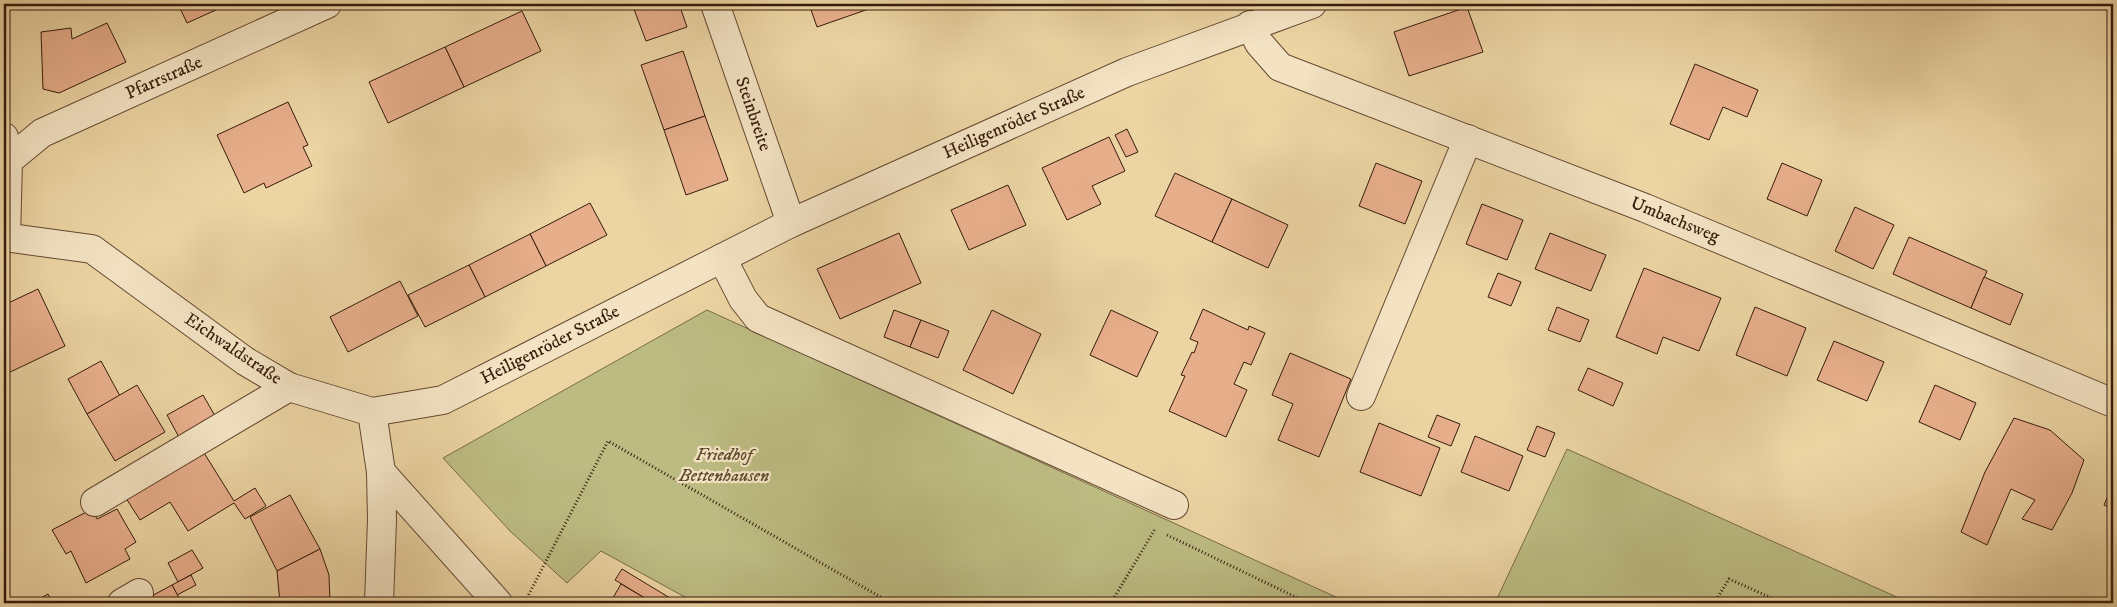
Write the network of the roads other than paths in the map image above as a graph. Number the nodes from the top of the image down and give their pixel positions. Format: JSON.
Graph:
{"nodes":[{"id":1,"x":327,"y":4,"type":"edge"},
{"id":2,"x":715,"y":4,"type":"edge"},
{"id":3,"x":1312,"y":4,"type":"edge"},
{"id":4,"x":1250,"y":26,"type":"junction"},
{"id":5,"x":1468,"y":139,"type":"junction"},
{"id":6,"x":6,"y":149,"type":"edge"},
{"id":7,"x":791,"y":224,"type":"junction"},
{"id":8,"x":5,"y":237,"type":"edge"},
{"id":9,"x":722,"y":258,"type":"junction"},
{"id":10,"x":289,"y":387,"type":"junction"},
{"id":11,"x":1361,"y":396,"type":"dead end"},
{"id":12,"x":2113,"y":403,"type":"edge"},
{"id":13,"x":372,"y":412,"type":"junction"},
{"id":14,"x":381,"y":472,"type":"junction"},
{"id":15,"x":95,"y":502,"type":"dead end"},
{"id":16,"x":1174,"y":504,"type":"dead end"},
{"id":17,"x":379,"y":603,"type":"edge"},
{"id":18,"x":498,"y":603,"type":"edge"}],
"edges":[{"from":1,"to":6,"type":"street","name":"Pfarrstraße"},
{"from":2,"to":7,"type":"street","name":"Steinbreite"},
{"from":3,"to":4,"type":"street","name":"Heiligenröder Straße"},
{"from":4,"to":5,"type":"street","name":"Umbachsweg"},
{"from":4,"to":7,"type":"street","name":"Heiligenröder Straße"},
{"from":5,"to":11,"type":"street"},
{"from":5,"to":12,"type":"street","name":"Umbachsweg"},
{"from":6,"to":8,"type":"street","name":"Eichwaldstraße"},
{"from":7,"to":9,"type":"street","name":"Heiligenröder Straße"},
{"from":8,"to":10,"type":"street","name":"Eichwaldstraße"},
{"from":9,"to":13,"type":"street","name":"Heiligenröder Straße"},
{"from":9,"to":16,"type":"street"},
{"from":10,"to":13,"type":"street","name":"Eichwaldstraße"},
{"from":10,"to":15,"type":"street"},
{"from":13,"to":14,"type":"street"},
{"from":14,"to":17,"type":"street"},
{"from":14,"to":18,"type":"street"}]}
